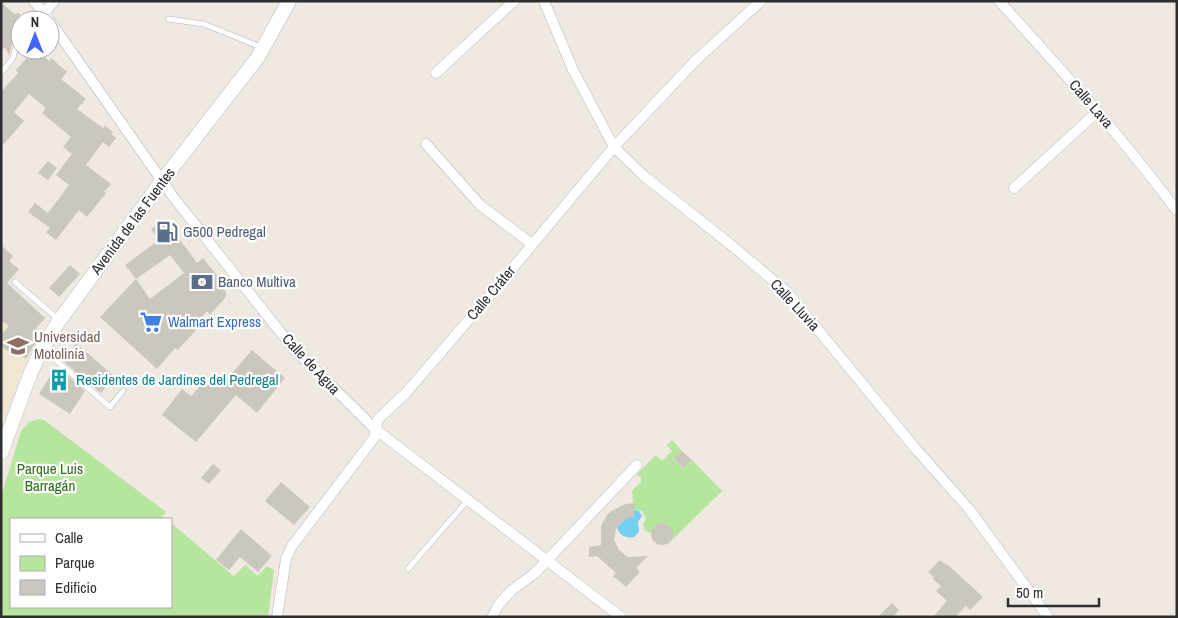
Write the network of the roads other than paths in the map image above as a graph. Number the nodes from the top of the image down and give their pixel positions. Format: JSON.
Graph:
{"nodes":[{"id":1,"x":289,"y":1,"type":"edge"},
{"id":2,"x":514,"y":1,"type":"edge"},
{"id":3,"x":544,"y":1,"type":"edge"},
{"id":4,"x":761,"y":1,"type":"edge"},
{"id":5,"x":999,"y":1,"type":"edge"},
{"id":6,"x":168,"y":19,"type":"dead end"},
{"id":7,"x":60,"y":38,"type":"edge"},
{"id":8,"x":263,"y":49,"type":"junction"},
{"id":9,"x":11,"y":60,"type":"edge"},
{"id":10,"x":1,"y":73,"type":"edge"},
{"id":11,"x":436,"y":73,"type":"dead end"},
{"id":12,"x":1097,"y":112,"type":"junction"},
{"id":13,"x":426,"y":144,"type":"dead end"},
{"id":14,"x":614,"y":147,"type":"junction"},
{"id":15,"x":162,"y":181,"type":"junction"},
{"id":16,"x":1014,"y":188,"type":"dead end"},
{"id":17,"x":1177,"y":211,"type":"edge"},
{"id":18,"x":532,"y":244,"type":"junction"},
{"id":19,"x":15,"y":282,"type":"dead end"},
{"id":20,"x":59,"y":321,"type":"junction"},
{"id":21,"x":42,"y":349,"type":"junction"},
{"id":22,"x":122,"y":391,"type":"dead end"},
{"id":23,"x":375,"y":429,"type":"junction"},
{"id":24,"x":1,"y":453,"type":"edge"},
{"id":25,"x":637,"y":465,"type":"dead end"},
{"id":26,"x":468,"y":500,"type":"junction"},
{"id":27,"x":546,"y":560,"type":"junction"},
{"id":28,"x":408,"y":569,"type":"dead end"},
{"id":29,"x":277,"y":617,"type":"edge"},
{"id":30,"x":492,"y":617,"type":"edge"},
{"id":31,"x":621,"y":617,"type":"edge"},
{"id":32,"x":1048,"y":617,"type":"edge"}],
"edges":[{"from":1,"to":8,"type":"street","name":"Avenida de las Fuentes"},
{"from":2,"to":11,"type":"street"},
{"from":3,"to":14,"type":"street","name":"Calle Lluvia"},
{"from":4,"to":14,"type":"street","name":"Calle Cráter"},
{"from":5,"to":12,"type":"street","name":"Calle Lava"},
{"from":6,"to":8,"type":"lane"},
{"from":7,"to":15,"type":"street","name":"Calle de Agua"},
{"from":8,"to":15,"type":"street","name":"Avenida de las Fuentes"},
{"from":9,"to":10,"type":"lane"},
{"from":12,"to":16,"type":"street"},
{"from":12,"to":17,"type":"street","name":"Calle Lava"},
{"from":13,"to":18,"type":"street"},
{"from":14,"to":18,"type":"street","name":"Calle Cráter"},
{"from":14,"to":32,"type":"street","name":"Calle Lluvia"},
{"from":15,"to":20,"type":"street","name":"Avenida de las Fuentes"},
{"from":15,"to":23,"type":"street","name":"Calle de Agua"},
{"from":18,"to":23,"type":"street","name":"Calle Cráter"},
{"from":19,"to":20,"type":"lane"},
{"from":20,"to":21,"type":"street","name":"Avenida de las Fuentes"},
{"from":21,"to":22,"type":"lane"},
{"from":21,"to":24,"type":"street","name":"Avenida de las Fuentes"},
{"from":23,"to":26,"type":"street","name":"Calle de Agua"},
{"from":23,"to":29,"type":"street","name":"Calle Cráter"},
{"from":25,"to":27,"type":"street"},
{"from":26,"to":27,"type":"street","name":"Calle de Agua"},
{"from":26,"to":28,"type":"lane"},
{"from":27,"to":30,"type":"street"},
{"from":27,"to":31,"type":"street","name":"Calle de Agua"}]}
